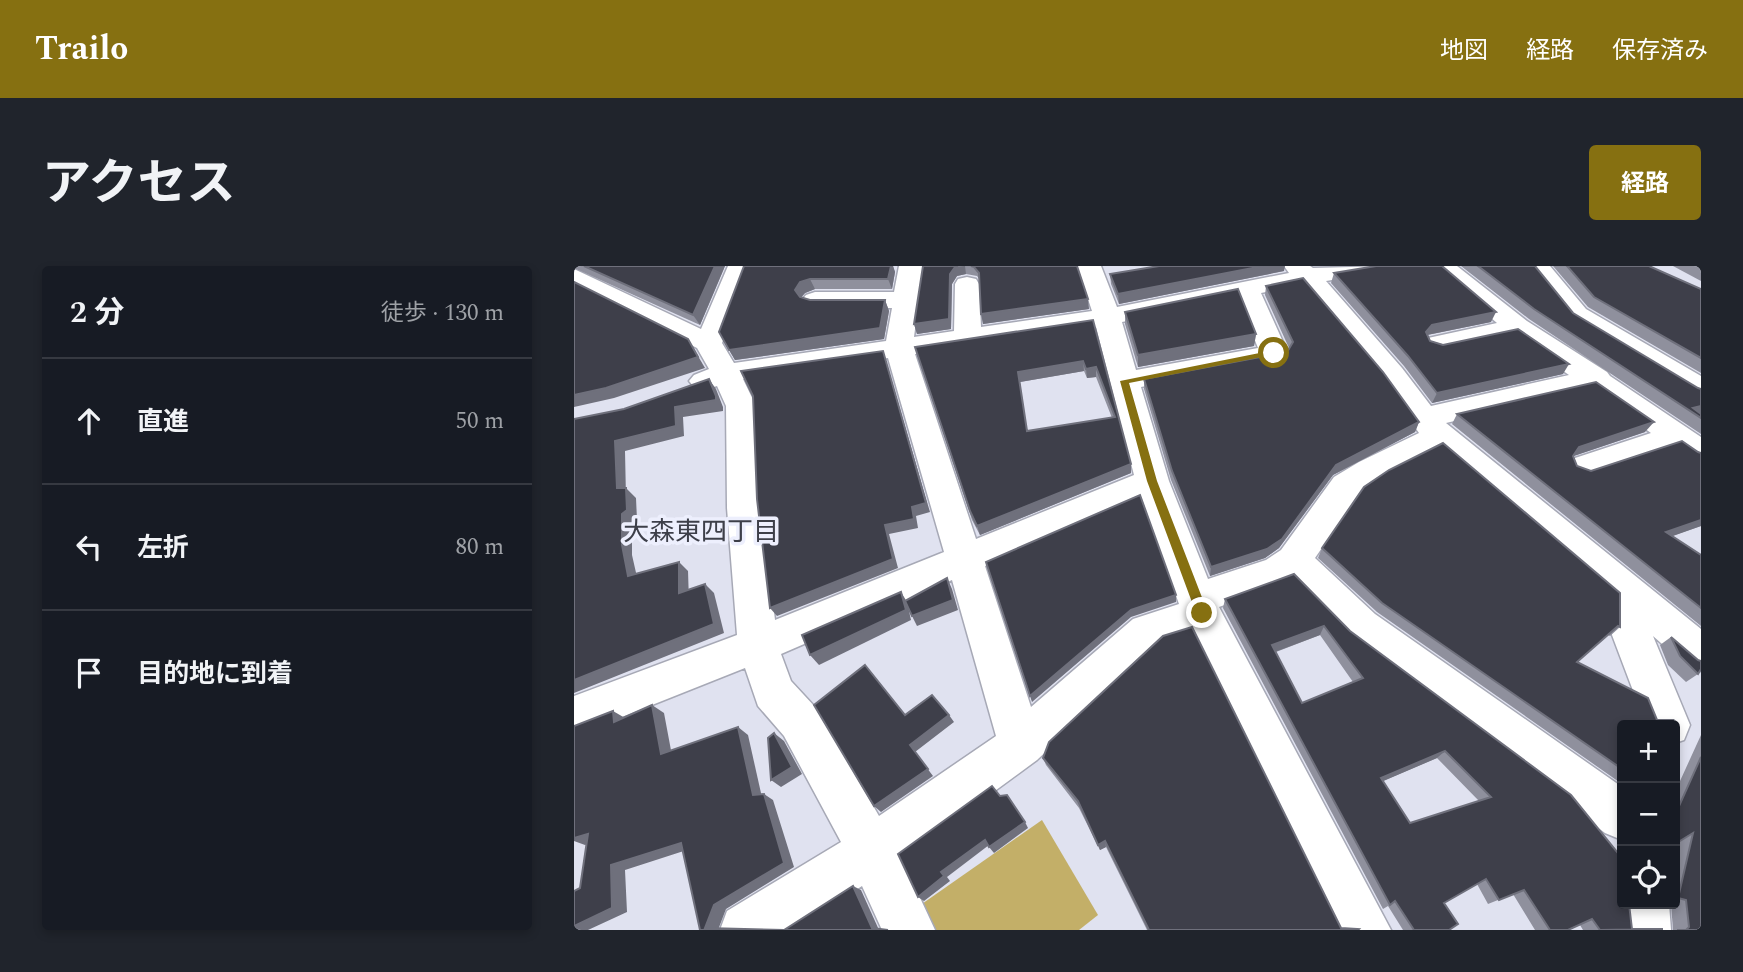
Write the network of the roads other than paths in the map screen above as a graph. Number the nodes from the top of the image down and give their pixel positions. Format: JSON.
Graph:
{"nodes":[{"id":1,"x":740,"y":266,"type":"edge"},
{"id":2,"x":911,"y":266,"type":"edge"},
{"id":3,"x":1377,"y":266,"type":"edge"},
{"id":4,"x":1442,"y":266,"type":"edge"},
{"id":5,"x":1537,"y":266,"type":"edge"},
{"id":6,"x":1099,"y":272,"type":"edge"},
{"id":7,"x":1301,"y":272,"type":"edge"},
{"id":8,"x":574,"y":276,"type":"edge"},
{"id":9,"x":967,"y":284,"type":"dead end"},
{"id":10,"x":1246,"y":288,"type":"junction"},
{"id":11,"x":815,"y":300,"type":"edge"},
{"id":12,"x":906,"y":300,"type":"junction"},
{"id":13,"x":1107,"y":317,"type":"junction"},
{"id":14,"x":1518,"y":327,"type":"junction"},
{"id":15,"x":968,"y":337,"type":"junction"},
{"id":16,"x":1438,"y":344,"type":"edge"},
{"id":17,"x":899,"y":346,"type":"junction"},
{"id":18,"x":717,"y":358,"type":"junction"},
{"id":19,"x":1597,"y":378,"type":"junction"},
{"id":20,"x":1124,"y":381,"type":"junction"},
{"id":21,"x":1701,"y":389,"type":"edge"},
{"id":22,"x":674,"y":392,"type":"edge"},
{"id":23,"x":1432,"y":427,"type":"junction"},
{"id":24,"x":1690,"y":444,"type":"edge"},
{"id":25,"x":1584,"y":467,"type":"edge"},
{"id":26,"x":1152,"y":481,"type":"junction"},
{"id":27,"x":963,"y":559,"type":"junction"},
{"id":28,"x":1294,"y":560,"type":"junction"},
{"id":29,"x":1637,"y":599,"type":"junction"},
{"id":30,"x":1199,"y":606,"type":"junction"},
{"id":31,"x":758,"y":645,"type":"junction"},
{"id":32,"x":1701,"y":653,"type":"edge"},
{"id":33,"x":574,"y":716,"type":"edge"},
{"id":34,"x":1667,"y":720,"type":"edge"},
{"id":35,"x":1021,"y":746,"type":"junction"},
{"id":36,"x":1617,"y":812,"type":"edge"},
{"id":37,"x":872,"y":851,"type":"junction"},
{"id":38,"x":1643,"y":909,"type":"edge"},
{"id":39,"x":746,"y":930,"type":"edge"},
{"id":40,"x":909,"y":930,"type":"edge"},
{"id":41,"x":1365,"y":930,"type":"edge"},
{"id":42,"x":1645,"y":930,"type":"edge"}],
"edges":[{"from":1,"to":18,"type":"street"},
{"from":2,"to":12,"type":"street"},
{"from":3,"to":7,"type":"street"},
{"from":4,"to":14,"type":"street"},
{"from":5,"to":21,"type":"street"},
{"from":6,"to":13,"type":"street"},
{"from":7,"to":10,"type":"street"},
{"from":7,"to":23,"type":"street"},
{"from":8,"to":18,"type":"street"},
{"from":9,"to":15,"type":"street"},
{"from":10,"to":13,"type":"street"},
{"from":10,"to":20,"type":"street"},
{"from":11,"to":12,"type":"street"},
{"from":12,"to":17,"type":"street"},
{"from":13,"to":15,"type":"street"},
{"from":13,"to":20,"type":"street"},
{"from":14,"to":16,"type":"street"},
{"from":14,"to":19,"type":"street"},
{"from":15,"to":17,"type":"street"},
{"from":17,"to":18,"type":"street"},
{"from":17,"to":27,"type":"street"},
{"from":18,"to":22,"type":"street"},
{"from":18,"to":31,"type":"street"},
{"from":19,"to":23,"type":"street"},
{"from":19,"to":24,"type":"street"},
{"from":20,"to":26,"type":"street"},
{"from":23,"to":28,"type":"street"},
{"from":23,"to":29,"type":"street"},
{"from":24,"to":25,"type":"street"},
{"from":26,"to":27,"type":"street"},
{"from":26,"to":30,"type":"street"},
{"from":27,"to":31,"type":"street"},
{"from":27,"to":35,"type":"street"},
{"from":28,"to":30,"type":"street"},
{"from":28,"to":36,"type":"street"},
{"from":29,"to":32,"type":"street"},
{"from":29,"to":34,"type":"street"},
{"from":30,"to":35,"type":"street"},
{"from":30,"to":41,"type":"street"},
{"from":31,"to":33,"type":"street"},
{"from":31,"to":37,"type":"street"},
{"from":35,"to":37,"type":"street"},
{"from":37,"to":39,"type":"street"},
{"from":37,"to":40,"type":"street"},
{"from":38,"to":42,"type":"street"}]}
